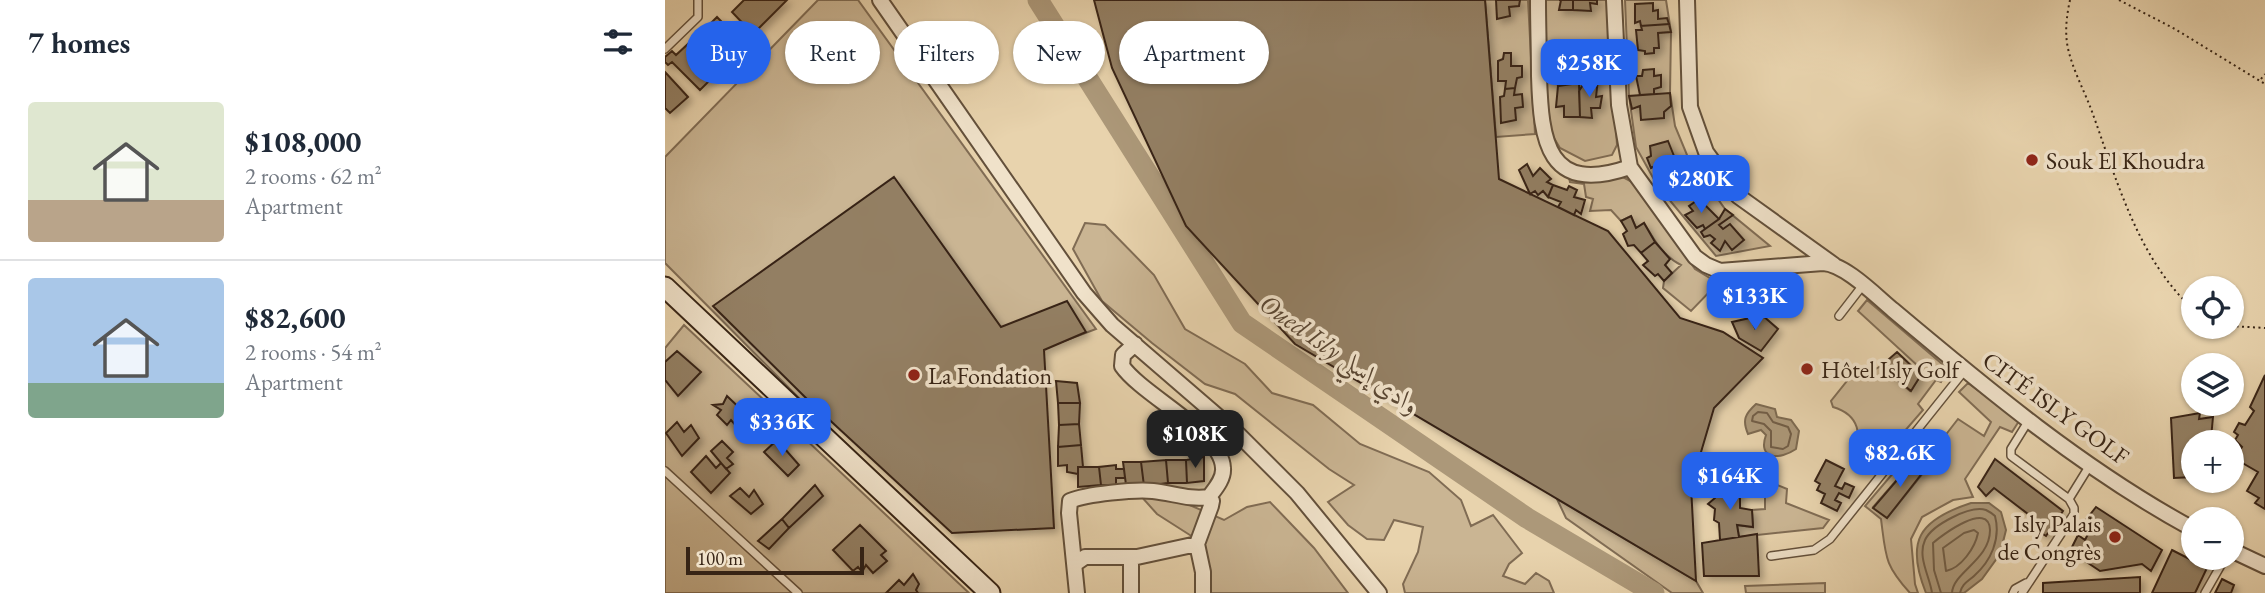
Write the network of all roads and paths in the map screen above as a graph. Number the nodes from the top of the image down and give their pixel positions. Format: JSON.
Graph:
{"nodes":[{"id":1,"x":698,"y":0,"type":"edge"},
{"id":2,"x":880,"y":0,"type":"edge"},
{"id":3,"x":1538,"y":0,"type":"edge"},
{"id":4,"x":1614,"y":0,"type":"edge"},
{"id":5,"x":1688,"y":0,"type":"edge"},
{"id":6,"x":2070,"y":0,"type":"edge"},
{"id":7,"x":2119,"y":0,"type":"edge"},
{"id":8,"x":665,"y":49,"type":"edge"},
{"id":9,"x":2265,"y":74,"type":"edge"},
{"id":10,"x":2260,"y":80,"type":"junction"},
{"id":11,"x":2265,"y":84,"type":"edge"},
{"id":12,"x":1630,"y":167,"type":"junction"},
{"id":13,"x":1834,"y":265,"type":"junction"},
{"id":14,"x":1863,"y":285,"type":"junction"},
{"id":15,"x":665,"y":287,"type":"edge"},
{"id":16,"x":2181,"y":296,"type":"edge"},
{"id":17,"x":1839,"y":316,"type":"dead end"},
{"id":18,"x":2244,"y":327,"type":"edge"},
{"id":19,"x":2265,"y":328,"type":"edge"},
{"id":20,"x":1135,"y":344,"type":"junction"},
{"id":21,"x":1965,"y":370,"type":"junction"},
{"id":22,"x":2029,"y":420,"type":"junction"},
{"id":23,"x":2091,"y":464,"type":"junction"},
{"id":24,"x":665,"y":471,"type":"edge"},
{"id":25,"x":1209,"y":497,"type":"junction"},
{"id":26,"x":2069,"y":499,"type":"junction"},
{"id":27,"x":2181,"y":521,"type":"edge"},
{"id":28,"x":1197,"y":544,"type":"junction"},
{"id":29,"x":1770,"y":555,"type":"dead end"},
{"id":30,"x":2244,"y":556,"type":"edge"},
{"id":31,"x":1131,"y":557,"type":"junction"},
{"id":32,"x":1075,"y":564,"type":"junction"},
{"id":33,"x":2265,"y":566,"type":"edge"},
{"id":34,"x":2218,"y":570,"type":"edge"},
{"id":35,"x":2029,"y":581,"type":"junction"},
{"id":36,"x":1377,"y":592,"type":"edge"},
{"id":37,"x":798,"y":593,"type":"edge"},
{"id":38,"x":990,"y":593,"type":"edge"},
{"id":39,"x":1077,"y":593,"type":"edge"},
{"id":40,"x":1131,"y":593,"type":"edge"},
{"id":41,"x":1203,"y":593,"type":"edge"},
{"id":42,"x":2013,"y":593,"type":"edge"},
{"id":43,"x":2022,"y":593,"type":"edge"},
{"id":44,"x":2205,"y":593,"type":"edge"}],
"edges":[{"from":1,"to":8,"type":"lane"},
{"from":2,"to":20,"type":"street"},
{"from":3,"to":12,"type":"street"},
{"from":4,"to":12,"type":"street"},
{"from":5,"to":13,"type":"street","name":"CITÉ ISLY GOLF"},
{"from":6,"to":16,"type":"path"},
{"from":7,"to":10,"type":"path"},
{"from":9,"to":10,"type":"path"},
{"from":10,"to":11,"type":"path"},
{"from":12,"to":13,"type":"street"},
{"from":13,"to":14,"type":"street","name":"CITÉ ISLY GOLF"},
{"from":14,"to":17,"type":"lane"},
{"from":14,"to":21,"type":"street","name":"CITÉ ISLY GOLF"},
{"from":15,"to":38,"type":"street"},
{"from":18,"to":19,"type":"path"},
{"from":20,"to":25,"type":"street"},
{"from":20,"to":36,"type":"street"},
{"from":21,"to":22,"type":"street","name":"CITÉ ISLY GOLF"},
{"from":21,"to":29,"type":"lane"},
{"from":22,"to":23,"type":"street","name":"CITÉ ISLY GOLF"},
{"from":22,"to":26,"type":"lane"},
{"from":23,"to":26,"type":"lane"},
{"from":23,"to":27,"type":"street","name":"CITÉ ISLY GOLF"},
{"from":24,"to":37,"type":"lane"},
{"from":25,"to":28,"type":"street"},
{"from":25,"to":32,"type":"street"},
{"from":26,"to":35,"type":"lane"},
{"from":28,"to":31,"type":"street"},
{"from":28,"to":41,"type":"street"},
{"from":30,"to":33,"type":"street"},
{"from":31,"to":32,"type":"street"},
{"from":31,"to":40,"type":"street"},
{"from":32,"to":39,"type":"street"},
{"from":34,"to":44,"type":"lane"},
{"from":35,"to":42,"type":"lane"},
{"from":35,"to":43,"type":"lane"}]}
